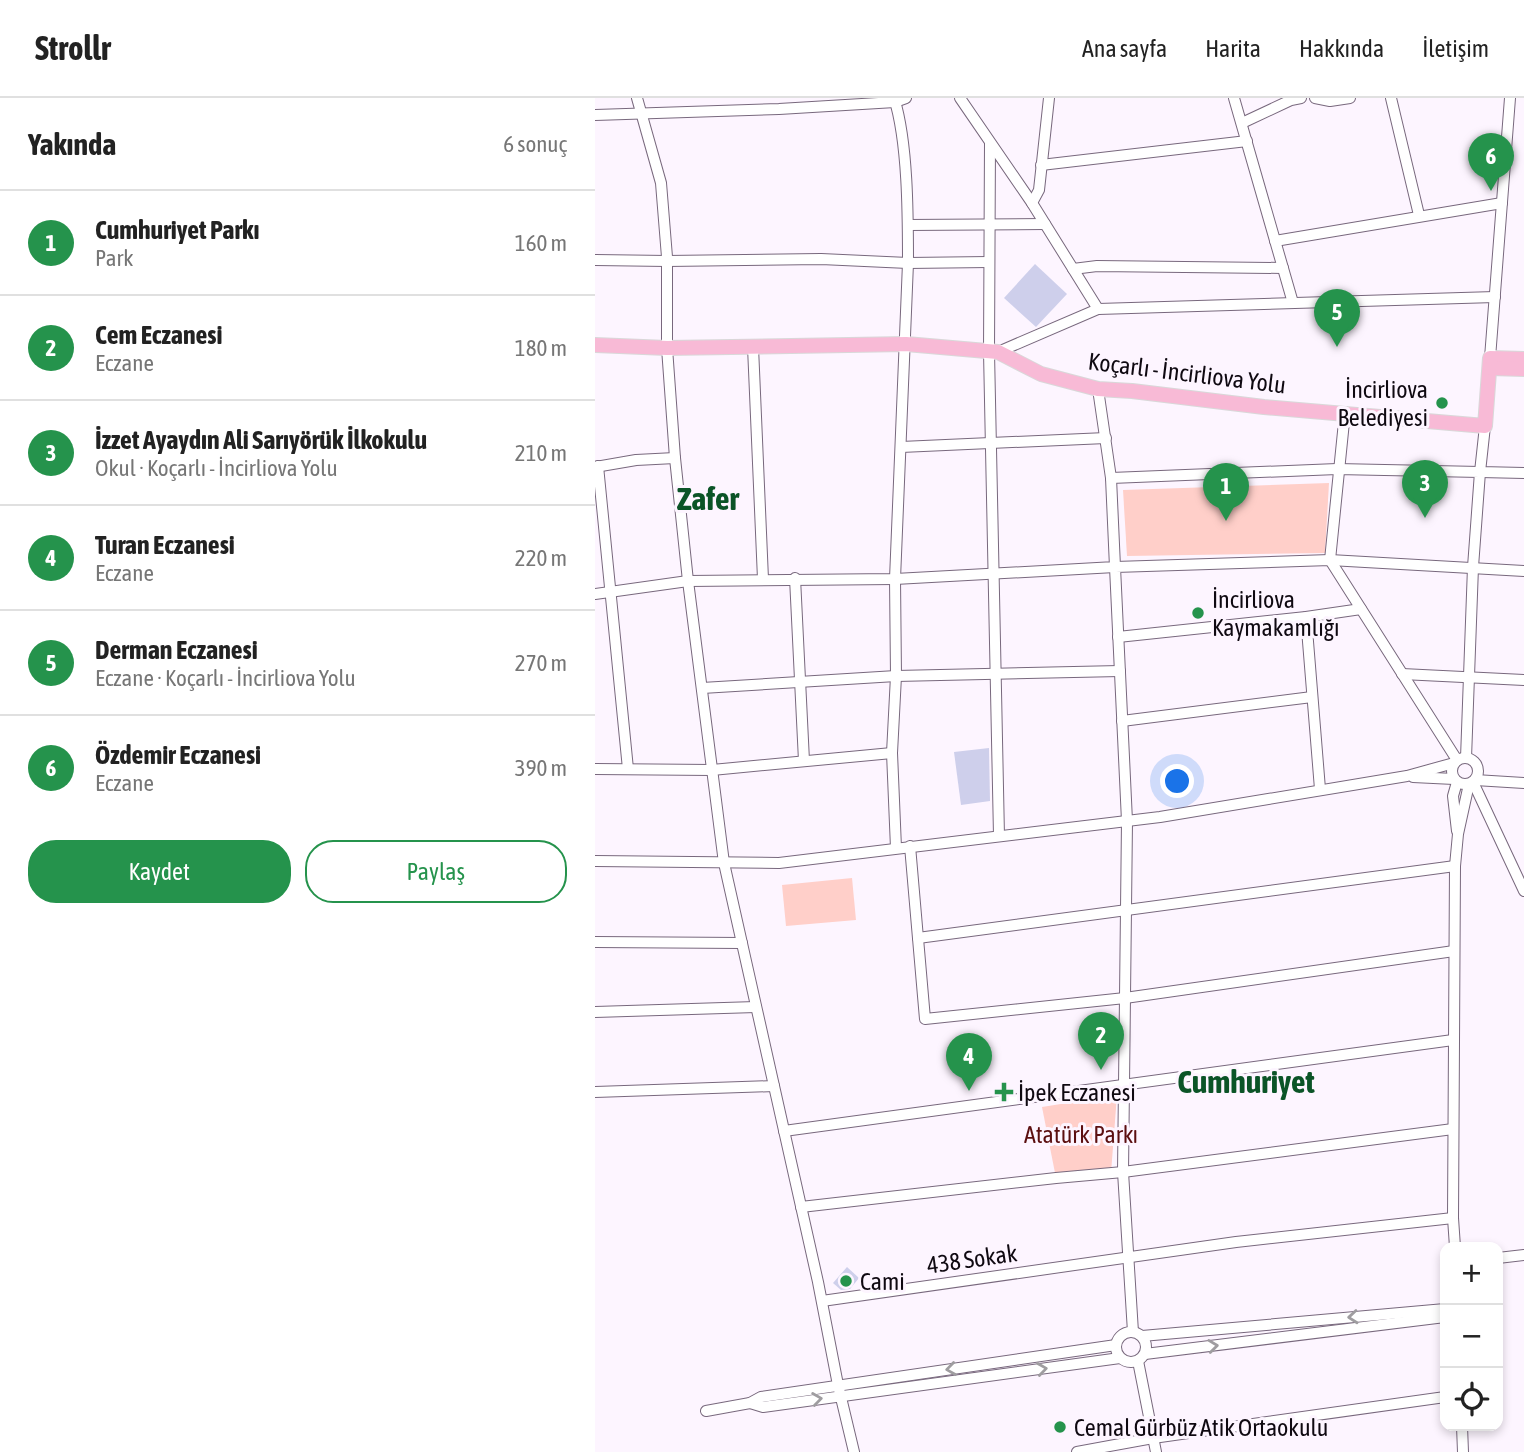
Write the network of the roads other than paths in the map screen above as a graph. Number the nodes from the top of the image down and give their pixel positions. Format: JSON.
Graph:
{"nodes":[{"id":1,"x":637,"y":98,"type":"edge"},
{"id":2,"x":732,"y":98,"type":"edge"},
{"id":3,"x":960,"y":98,"type":"edge"},
{"id":4,"x":1049,"y":98,"type":"edge"},
{"id":5,"x":1234,"y":98,"type":"edge"},
{"id":6,"x":1301,"y":98,"type":"edge"},
{"id":7,"x":1315,"y":98,"type":"edge"},
{"id":8,"x":1350,"y":98,"type":"edge"},
{"id":9,"x":1391,"y":98,"type":"edge"},
{"id":10,"x":1510,"y":98,"type":"edge"},
{"id":11,"x":898,"y":99,"type":"edge"},
{"id":12,"x":778,"y":103,"type":"edge"},
{"id":13,"x":733,"y":111,"type":"junction"},
{"id":14,"x":640,"y":113,"type":"junction"},
{"id":15,"x":595,"y":115,"type":"edge"},
{"id":16,"x":1242,"y":123,"type":"junction"},
{"id":17,"x":1247,"y":141,"type":"junction"},
{"id":18,"x":990,"y":143,"type":"junction"},
{"id":19,"x":1041,"y":165,"type":"junction"},
{"id":20,"x":1032,"y":203,"type":"junction"},
{"id":21,"x":1502,"y":203,"type":"junction"},
{"id":22,"x":1419,"y":215,"type":"junction"},
{"id":23,"x":1045,"y":224,"type":"junction"},
{"id":24,"x":908,"y":225,"type":"junction"},
{"id":25,"x":989,"y":226,"type":"junction"},
{"id":26,"x":1275,"y":240,"type":"junction"},
{"id":27,"x":595,"y":260,"type":"edge"},
{"id":28,"x":667,"y":261,"type":"junction"},
{"id":29,"x":989,"y":262,"type":"junction"},
{"id":30,"x":908,"y":263,"type":"junction"},
{"id":31,"x":1283,"y":268,"type":"junction"},
{"id":32,"x":1073,"y":269,"type":"junction"},
{"id":33,"x":1495,"y":297,"type":"junction"},
{"id":34,"x":1293,"y":303,"type":"junction"},
{"id":35,"x":1098,"y":309,"type":"junction"},
{"id":36,"x":906,"y":344,"type":"junction"},
{"id":37,"x":595,"y":345,"type":"edge"},
{"id":38,"x":753,"y":347,"type":"junction"},
{"id":39,"x":667,"y":348,"type":"junction"},
{"id":40,"x":994,"y":352,"type":"junction"},
{"id":41,"x":1524,"y":359,"type":"edge"},
{"id":42,"x":1490,"y":363,"type":"junction"},
{"id":43,"x":1524,"y":369,"type":"edge"},
{"id":44,"x":1098,"y":389,"type":"junction"},
{"id":45,"x":1345,"y":412,"type":"junction"},
{"id":46,"x":1485,"y":426,"type":"junction"},
{"id":47,"x":1107,"y":438,"type":"junction"},
{"id":48,"x":991,"y":444,"type":"junction"},
{"id":49,"x":901,"y":447,"type":"junction"},
{"id":50,"x":675,"y":458,"type":"junction"},
{"id":51,"x":597,"y":467,"type":"edge"},
{"id":52,"x":1337,"y":469,"type":"junction"},
{"id":53,"x":1481,"y":472,"type":"junction"},
{"id":54,"x":1524,"y":473,"type":"edge"},
{"id":55,"x":1111,"y":478,"type":"junction"},
{"id":56,"x":1330,"y":560,"type":"junction"},
{"id":57,"x":1115,"y":567,"type":"junction"},
{"id":58,"x":1473,"y":567,"type":"junction"},
{"id":59,"x":1524,"y":570,"type":"edge"},
{"id":60,"x":994,"y":573,"type":"junction"},
{"id":61,"x":795,"y":578,"type":"junction"},
{"id":62,"x":763,"y":579,"type":"junction"},
{"id":63,"x":895,"y":579,"type":"junction"},
{"id":64,"x":688,"y":581,"type":"junction"},
{"id":65,"x":612,"y":592,"type":"junction"},
{"id":66,"x":595,"y":594,"type":"edge"},
{"id":67,"x":1361,"y":609,"type":"junction"},
{"id":68,"x":1306,"y":617,"type":"junction"},
{"id":69,"x":1118,"y":637,"type":"junction"},
{"id":70,"x":1120,"y":671,"type":"junction"},
{"id":71,"x":996,"y":673,"type":"junction"},
{"id":72,"x":1402,"y":674,"type":"junction"},
{"id":73,"x":1469,"y":675,"type":"junction"},
{"id":74,"x":896,"y":676,"type":"junction"},
{"id":75,"x":1524,"y":680,"type":"edge"},
{"id":76,"x":800,"y":682,"type":"junction"},
{"id":77,"x":702,"y":688,"type":"junction"},
{"id":78,"x":1312,"y":697,"type":"junction"},
{"id":79,"x":1122,"y":721,"type":"junction"},
{"id":80,"x":892,"y":753,"type":"junction"},
{"id":81,"x":1459,"y":760,"type":"junction"},
{"id":82,"x":804,"y":761,"type":"junction"},
{"id":83,"x":595,"y":769,"type":"edge"},
{"id":84,"x":628,"y":769,"type":"junction"},
{"id":85,"x":712,"y":770,"type":"junction"},
{"id":86,"x":1407,"y":776,"type":"junction"},
{"id":87,"x":1456,"y":780,"type":"junction"},
{"id":88,"x":1473,"y":782,"type":"junction"},
{"id":89,"x":1524,"y":783,"type":"edge"},
{"id":90,"x":1320,"y":789,"type":"junction"},
{"id":91,"x":1127,"y":821,"type":"junction"},
{"id":92,"x":1458,"y":834,"type":"junction"},
{"id":93,"x":999,"y":836,"type":"junction"},
{"id":94,"x":910,"y":846,"type":"junction"},
{"id":95,"x":896,"y":848,"type":"junction"},
{"id":96,"x":595,"y":861,"type":"edge"},
{"id":97,"x":724,"y":863,"type":"junction"},
{"id":98,"x":1455,"y":866,"type":"junction"},
{"id":99,"x":1524,"y":891,"type":"edge"},
{"id":100,"x":1126,"y":910,"type":"junction"},
{"id":101,"x":918,"y":938,"type":"junction"},
{"id":102,"x":595,"y":942,"type":"edge"},
{"id":103,"x":742,"y":943,"type":"junction"},
{"id":104,"x":1454,"y":951,"type":"junction"},
{"id":105,"x":1125,"y":998,"type":"junction"},
{"id":106,"x":756,"y":1007,"type":"junction"},
{"id":107,"x":595,"y":1012,"type":"edge"},
{"id":108,"x":1453,"y":1040,"type":"junction"},
{"id":109,"x":1124,"y":1085,"type":"junction"},
{"id":110,"x":774,"y":1086,"type":"junction"},
{"id":111,"x":595,"y":1092,"type":"edge"},
{"id":112,"x":1453,"y":1129,"type":"junction"},
{"id":113,"x":784,"y":1131,"type":"junction"},
{"id":114,"x":1123,"y":1172,"type":"junction"},
{"id":115,"x":801,"y":1207,"type":"junction"},
{"id":116,"x":1453,"y":1217,"type":"junction"},
{"id":117,"x":1455,"y":1242,"type":"edge"},
{"id":118,"x":1524,"y":1255,"type":"edge"},
{"id":119,"x":1503,"y":1257,"type":"edge"},
{"id":120,"x":1128,"y":1258,"type":"junction"},
{"id":121,"x":822,"y":1301,"type":"junction"},
{"id":122,"x":1440,"y":1309,"type":"edge"},
{"id":123,"x":1440,"y":1318,"type":"edge"},
{"id":124,"x":1138,"y":1334,"type":"junction"},
{"id":125,"x":1116,"y":1345,"type":"junction"},
{"id":126,"x":1120,"y":1358,"type":"junction"},
{"id":127,"x":1141,"y":1358,"type":"junction"},
{"id":128,"x":839,"y":1390,"type":"junction"},
{"id":129,"x":1440,"y":1398,"type":"edge"},
{"id":130,"x":706,"y":1410,"type":"dead end"},
{"id":131,"x":1462,"y":1431,"type":"edge"},
{"id":132,"x":1153,"y":1438,"type":"junction"},
{"id":133,"x":854,"y":1452,"type":"edge"},
{"id":134,"x":1077,"y":1452,"type":"edge"},
{"id":135,"x":1156,"y":1452,"type":"edge"},
{"id":136,"x":1463,"y":1452,"type":"edge"}],
"edges":[{"from":1,"to":14,"type":"street"},
{"from":2,"to":13,"type":"street"},
{"from":3,"to":18,"type":"street"},
{"from":4,"to":19,"type":"street"},
{"from":5,"to":16,"type":"street"},
{"from":6,"to":16,"type":"street"},
{"from":7,"to":8,"type":"street"},
{"from":9,"to":22,"type":"street"},
{"from":10,"to":21,"type":"street"},
{"from":11,"to":12,"type":"street"},
{"from":11,"to":24,"type":"street"},
{"from":12,"to":13,"type":"street"},
{"from":13,"to":14,"type":"street"},
{"from":14,"to":15,"type":"street"},
{"from":14,"to":28,"type":"street"},
{"from":16,"to":17,"type":"street"},
{"from":17,"to":19,"type":"street"},
{"from":17,"to":26,"type":"street"},
{"from":18,"to":20,"type":"street"},
{"from":18,"to":25,"type":"street"},
{"from":19,"to":20,"type":"street"},
{"from":20,"to":23,"type":"street"},
{"from":21,"to":22,"type":"street"},
{"from":21,"to":33,"type":"street"},
{"from":22,"to":26,"type":"street"},
{"from":23,"to":25,"type":"street"},
{"from":23,"to":32,"type":"street"},
{"from":24,"to":25,"type":"street"},
{"from":24,"to":30,"type":"street"},
{"from":25,"to":29,"type":"street"},
{"from":26,"to":31,"type":"street"},
{"from":27,"to":28,"type":"street"},
{"from":28,"to":30,"type":"street"},
{"from":28,"to":39,"type":"street"},
{"from":29,"to":30,"type":"street"},
{"from":29,"to":40,"type":"street"},
{"from":30,"to":36,"type":"street"},
{"from":31,"to":32,"type":"street"},
{"from":31,"to":34,"type":"street"},
{"from":32,"to":35,"type":"street"},
{"from":33,"to":34,"type":"street"},
{"from":33,"to":42,"type":"street"},
{"from":34,"to":35,"type":"street"},
{"from":35,"to":40,"type":"street"},
{"from":36,"to":38,"type":"main road","name":"Koçarlı - İncirliova Yolu"},
{"from":36,"to":40,"type":"main road","name":"Koçarlı - İncirliova Yolu"},
{"from":36,"to":49,"type":"street"},
{"from":37,"to":39,"type":"main road","name":"Koçarlı - İncirliova Yolu"},
{"from":38,"to":39,"type":"main road","name":"Koçarlı - İncirliova Yolu"},
{"from":38,"to":62,"type":"street"},
{"from":39,"to":50,"type":"street"},
{"from":40,"to":44,"type":"main road","name":"Koçarlı - İncirliova Yolu"},
{"from":40,"to":48,"type":"street"},
{"from":41,"to":42,"type":"main road"},
{"from":42,"to":43,"type":"main road"},
{"from":42,"to":46,"type":"main road"},
{"from":44,"to":45,"type":"main road","name":"Koçarlı - İncirliova Yolu"},
{"from":44,"to":47,"type":"street"},
{"from":45,"to":46,"type":"main road","name":"Koçarlı - İncirliova Yolu"},
{"from":45,"to":52,"type":"street"},
{"from":46,"to":53,"type":"street"},
{"from":47,"to":48,"type":"street"},
{"from":47,"to":55,"type":"street"},
{"from":48,"to":49,"type":"street"},
{"from":48,"to":60,"type":"street"},
{"from":49,"to":63,"type":"street"},
{"from":50,"to":51,"type":"street"},
{"from":50,"to":64,"type":"street"},
{"from":51,"to":65,"type":"street"},
{"from":52,"to":53,"type":"street"},
{"from":52,"to":55,"type":"street"},
{"from":52,"to":56,"type":"street"},
{"from":53,"to":54,"type":"street"},
{"from":53,"to":58,"type":"street"},
{"from":55,"to":57,"type":"street"},
{"from":56,"to":57,"type":"street"},
{"from":56,"to":58,"type":"street"},
{"from":56,"to":67,"type":"street"},
{"from":57,"to":60,"type":"street"},
{"from":57,"to":69,"type":"street"},
{"from":58,"to":59,"type":"street"},
{"from":58,"to":73,"type":"street"},
{"from":60,"to":63,"type":"street"},
{"from":60,"to":71,"type":"street"},
{"from":61,"to":62,"type":"street"},
{"from":61,"to":63,"type":"street"},
{"from":61,"to":76,"type":"street"},
{"from":62,"to":64,"type":"street"},
{"from":63,"to":74,"type":"street"},
{"from":64,"to":65,"type":"street"},
{"from":64,"to":77,"type":"street"},
{"from":65,"to":66,"type":"street"},
{"from":65,"to":84,"type":"street"},
{"from":67,"to":68,"type":"street"},
{"from":67,"to":72,"type":"street"},
{"from":68,"to":69,"type":"street"},
{"from":68,"to":78,"type":"street"},
{"from":69,"to":70,"type":"street"},
{"from":70,"to":71,"type":"street"},
{"from":70,"to":79,"type":"street"},
{"from":71,"to":74,"type":"street"},
{"from":71,"to":93,"type":"street"},
{"from":72,"to":73,"type":"street"},
{"from":72,"to":81,"type":"street"},
{"from":73,"to":75,"type":"street"},
{"from":73,"to":81,"type":"street"},
{"from":74,"to":76,"type":"street"},
{"from":74,"to":80,"type":"street"},
{"from":76,"to":77,"type":"street"},
{"from":76,"to":82,"type":"street"},
{"from":77,"to":85,"type":"street"},
{"from":78,"to":79,"type":"street"},
{"from":78,"to":90,"type":"street"},
{"from":79,"to":91,"type":"street"},
{"from":80,"to":82,"type":"street"},
{"from":80,"to":95,"type":"street"},
{"from":81,"to":86,"type":"street"},
{"from":81,"to":87,"type":"street"},
{"from":81,"to":88,"type":"street"},
{"from":82,"to":85,"type":"street"},
{"from":83,"to":84,"type":"street"},
{"from":84,"to":85,"type":"street"},
{"from":85,"to":97,"type":"street"},
{"from":86,"to":87,"type":"street"},
{"from":86,"to":90,"type":"street"},
{"from":87,"to":88,"type":"street"},
{"from":87,"to":92,"type":"street"},
{"from":88,"to":89,"type":"street"},
{"from":88,"to":92,"type":"street"},
{"from":88,"to":99,"type":"street"},
{"from":90,"to":91,"type":"street"},
{"from":91,"to":93,"type":"street"},
{"from":91,"to":100,"type":"street"},
{"from":92,"to":98,"type":"street"},
{"from":93,"to":94,"type":"street"},
{"from":94,"to":95,"type":"street"},
{"from":94,"to":101,"type":"street"},
{"from":95,"to":97,"type":"street"},
{"from":96,"to":97,"type":"street"},
{"from":97,"to":103,"type":"street"},
{"from":98,"to":100,"type":"street"},
{"from":98,"to":104,"type":"street"},
{"from":100,"to":101,"type":"street"},
{"from":100,"to":105,"type":"street"},
{"from":101,"to":105,"type":"street"},
{"from":102,"to":103,"type":"street"},
{"from":103,"to":106,"type":"street"},
{"from":104,"to":105,"type":"street"},
{"from":104,"to":108,"type":"street"},
{"from":105,"to":109,"type":"street"},
{"from":106,"to":107,"type":"street"},
{"from":106,"to":110,"type":"street"},
{"from":108,"to":109,"type":"street"},
{"from":108,"to":112,"type":"street"},
{"from":109,"to":113,"type":"street"},
{"from":109,"to":114,"type":"street"},
{"from":110,"to":111,"type":"street"},
{"from":110,"to":113,"type":"street"},
{"from":112,"to":114,"type":"street"},
{"from":112,"to":116,"type":"street"},
{"from":113,"to":115,"type":"street"},
{"from":114,"to":115,"type":"street"},
{"from":114,"to":120,"type":"street"},
{"from":115,"to":121,"type":"street"},
{"from":116,"to":117,"type":"street"},
{"from":116,"to":120,"type":"street","name":"438 Sokak"},
{"from":118,"to":119,"type":"street"},
{"from":120,"to":121,"type":"street","name":"438 Sokak"},
{"from":120,"to":124,"type":"street"},
{"from":121,"to":128,"type":"street"},
{"from":122,"to":124,"type":"street","one_way":true},
{"from":127,"to":123,"type":"street","one_way":true},
{"from":124,"to":125,"type":"street"},
{"from":124,"to":127,"type":"street"},
{"from":125,"to":126,"type":"street"},
{"from":125,"to":128,"type":"street","one_way":true},
{"from":126,"to":127,"type":"street"},
{"from":128,"to":126,"type":"street","one_way":true},
{"from":127,"to":132,"type":"street"},
{"from":128,"to":130,"type":"street"},
{"from":128,"to":133,"type":"street"},
{"from":129,"to":132,"type":"street"},
{"from":131,"to":136,"type":"street"},
{"from":132,"to":134,"type":"street"},
{"from":132,"to":135,"type":"street"}]}
